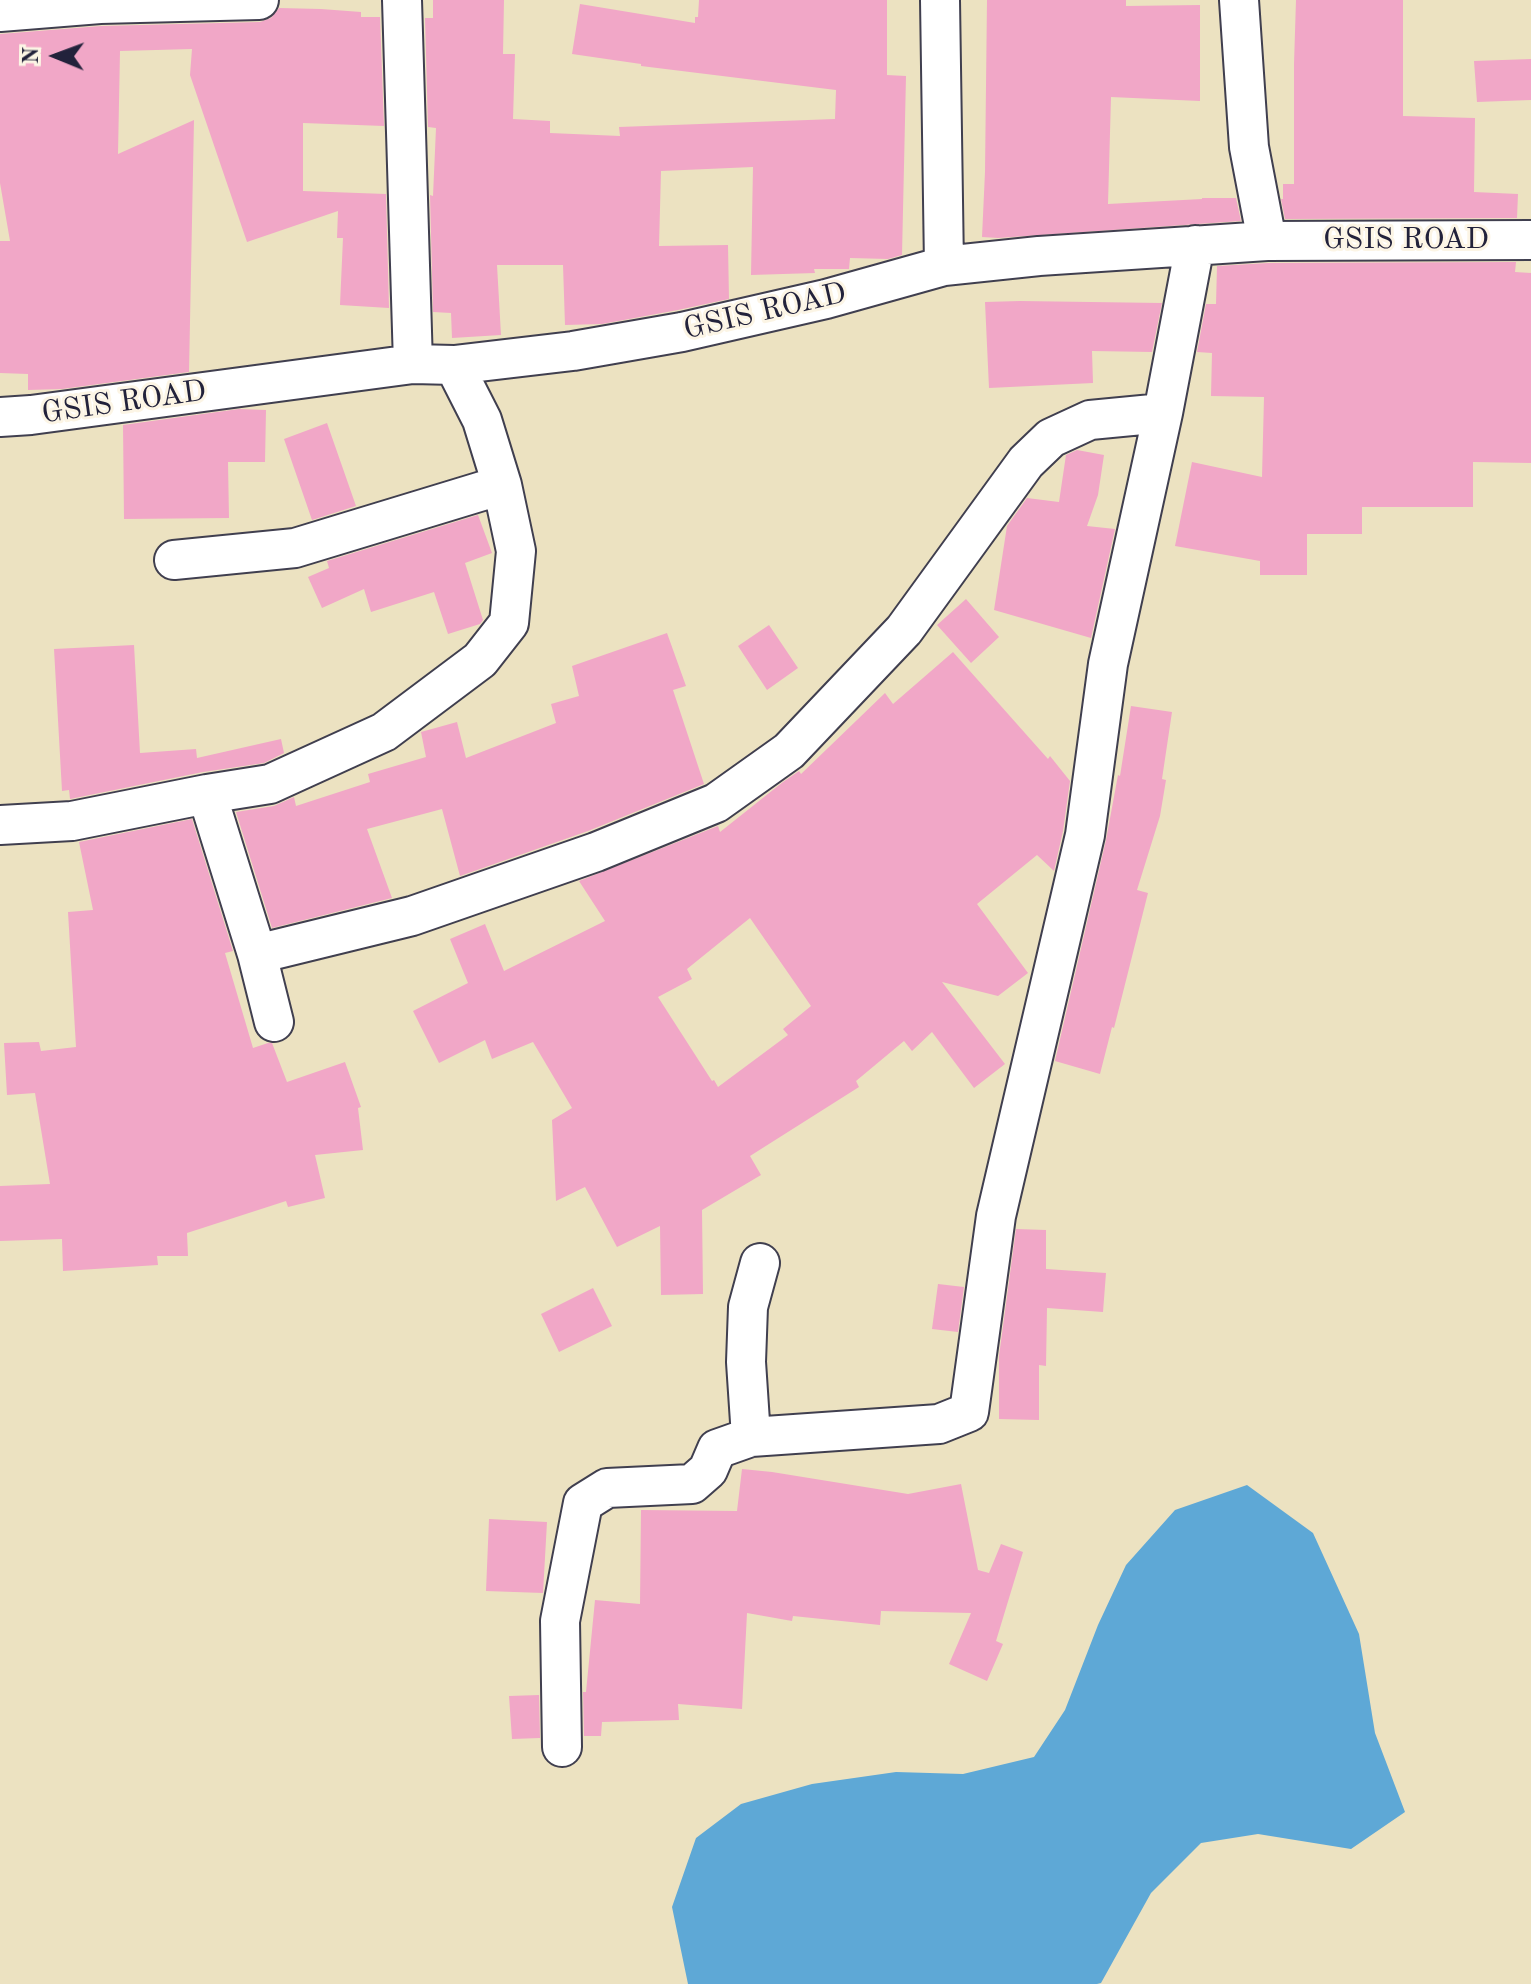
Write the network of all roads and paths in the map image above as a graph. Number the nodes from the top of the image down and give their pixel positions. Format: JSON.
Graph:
{"nodes":[{"id":1,"x":259,"y":0,"type":"edge"},
{"id":2,"x":402,"y":0,"type":"edge"},
{"id":3,"x":940,"y":0,"type":"edge"},
{"id":4,"x":1239,"y":0,"type":"edge"},
{"id":5,"x":0,"y":12,"type":"edge"},
{"id":6,"x":1531,"y":240,"type":"edge"},
{"id":7,"x":1267,"y":241,"type":"junction"},
{"id":8,"x":1195,"y":245,"type":"junction"},
{"id":9,"x":944,"y":266,"type":"junction"},
{"id":10,"x":413,"y":364,"type":"junction"},
{"id":11,"x":454,"y":365,"type":"junction"},
{"id":12,"x":1163,"y":413,"type":"junction"},
{"id":13,"x":0,"y":417,"type":"edge"},
{"id":14,"x":502,"y":485,"type":"junction"},
{"id":15,"x":174,"y":560,"type":"dead end"},
{"id":16,"x":207,"y":794,"type":"junction"},
{"id":17,"x":0,"y":825,"type":"edge"},
{"id":18,"x":257,"y":954,"type":"junction"},
{"id":19,"x":274,"y":1022,"type":"dead end"},
{"id":20,"x":760,"y":1263,"type":"dead end"},
{"id":21,"x":751,"y":1437,"type":"junction"},
{"id":22,"x":562,"y":1747,"type":"dead end"}],
"edges":[{"from":1,"to":5,"type":"street"},
{"from":2,"to":10,"type":"street"},
{"from":3,"to":9,"type":"street"},
{"from":4,"to":7,"type":"street"},
{"from":6,"to":7,"type":"street","name":"GSIS ROAD"},
{"from":7,"to":8,"type":"street","name":"GSIS ROAD"},
{"from":8,"to":9,"type":"street","name":"GSIS ROAD"},
{"from":8,"to":12,"type":"street"},
{"from":9,"to":11,"type":"street","name":"GSIS ROAD"},
{"from":10,"to":11,"type":"street","name":"GSIS ROAD"},
{"from":10,"to":13,"type":"street","name":"GSIS ROAD"},
{"from":11,"to":14,"type":"street"},
{"from":12,"to":18,"type":"street"},
{"from":12,"to":21,"type":"street"},
{"from":14,"to":15,"type":"street"},
{"from":14,"to":16,"type":"street"},
{"from":16,"to":17,"type":"street"},
{"from":16,"to":18,"type":"street"},
{"from":18,"to":19,"type":"street"},
{"from":20,"to":21,"type":"street"},
{"from":21,"to":22,"type":"street"}]}
